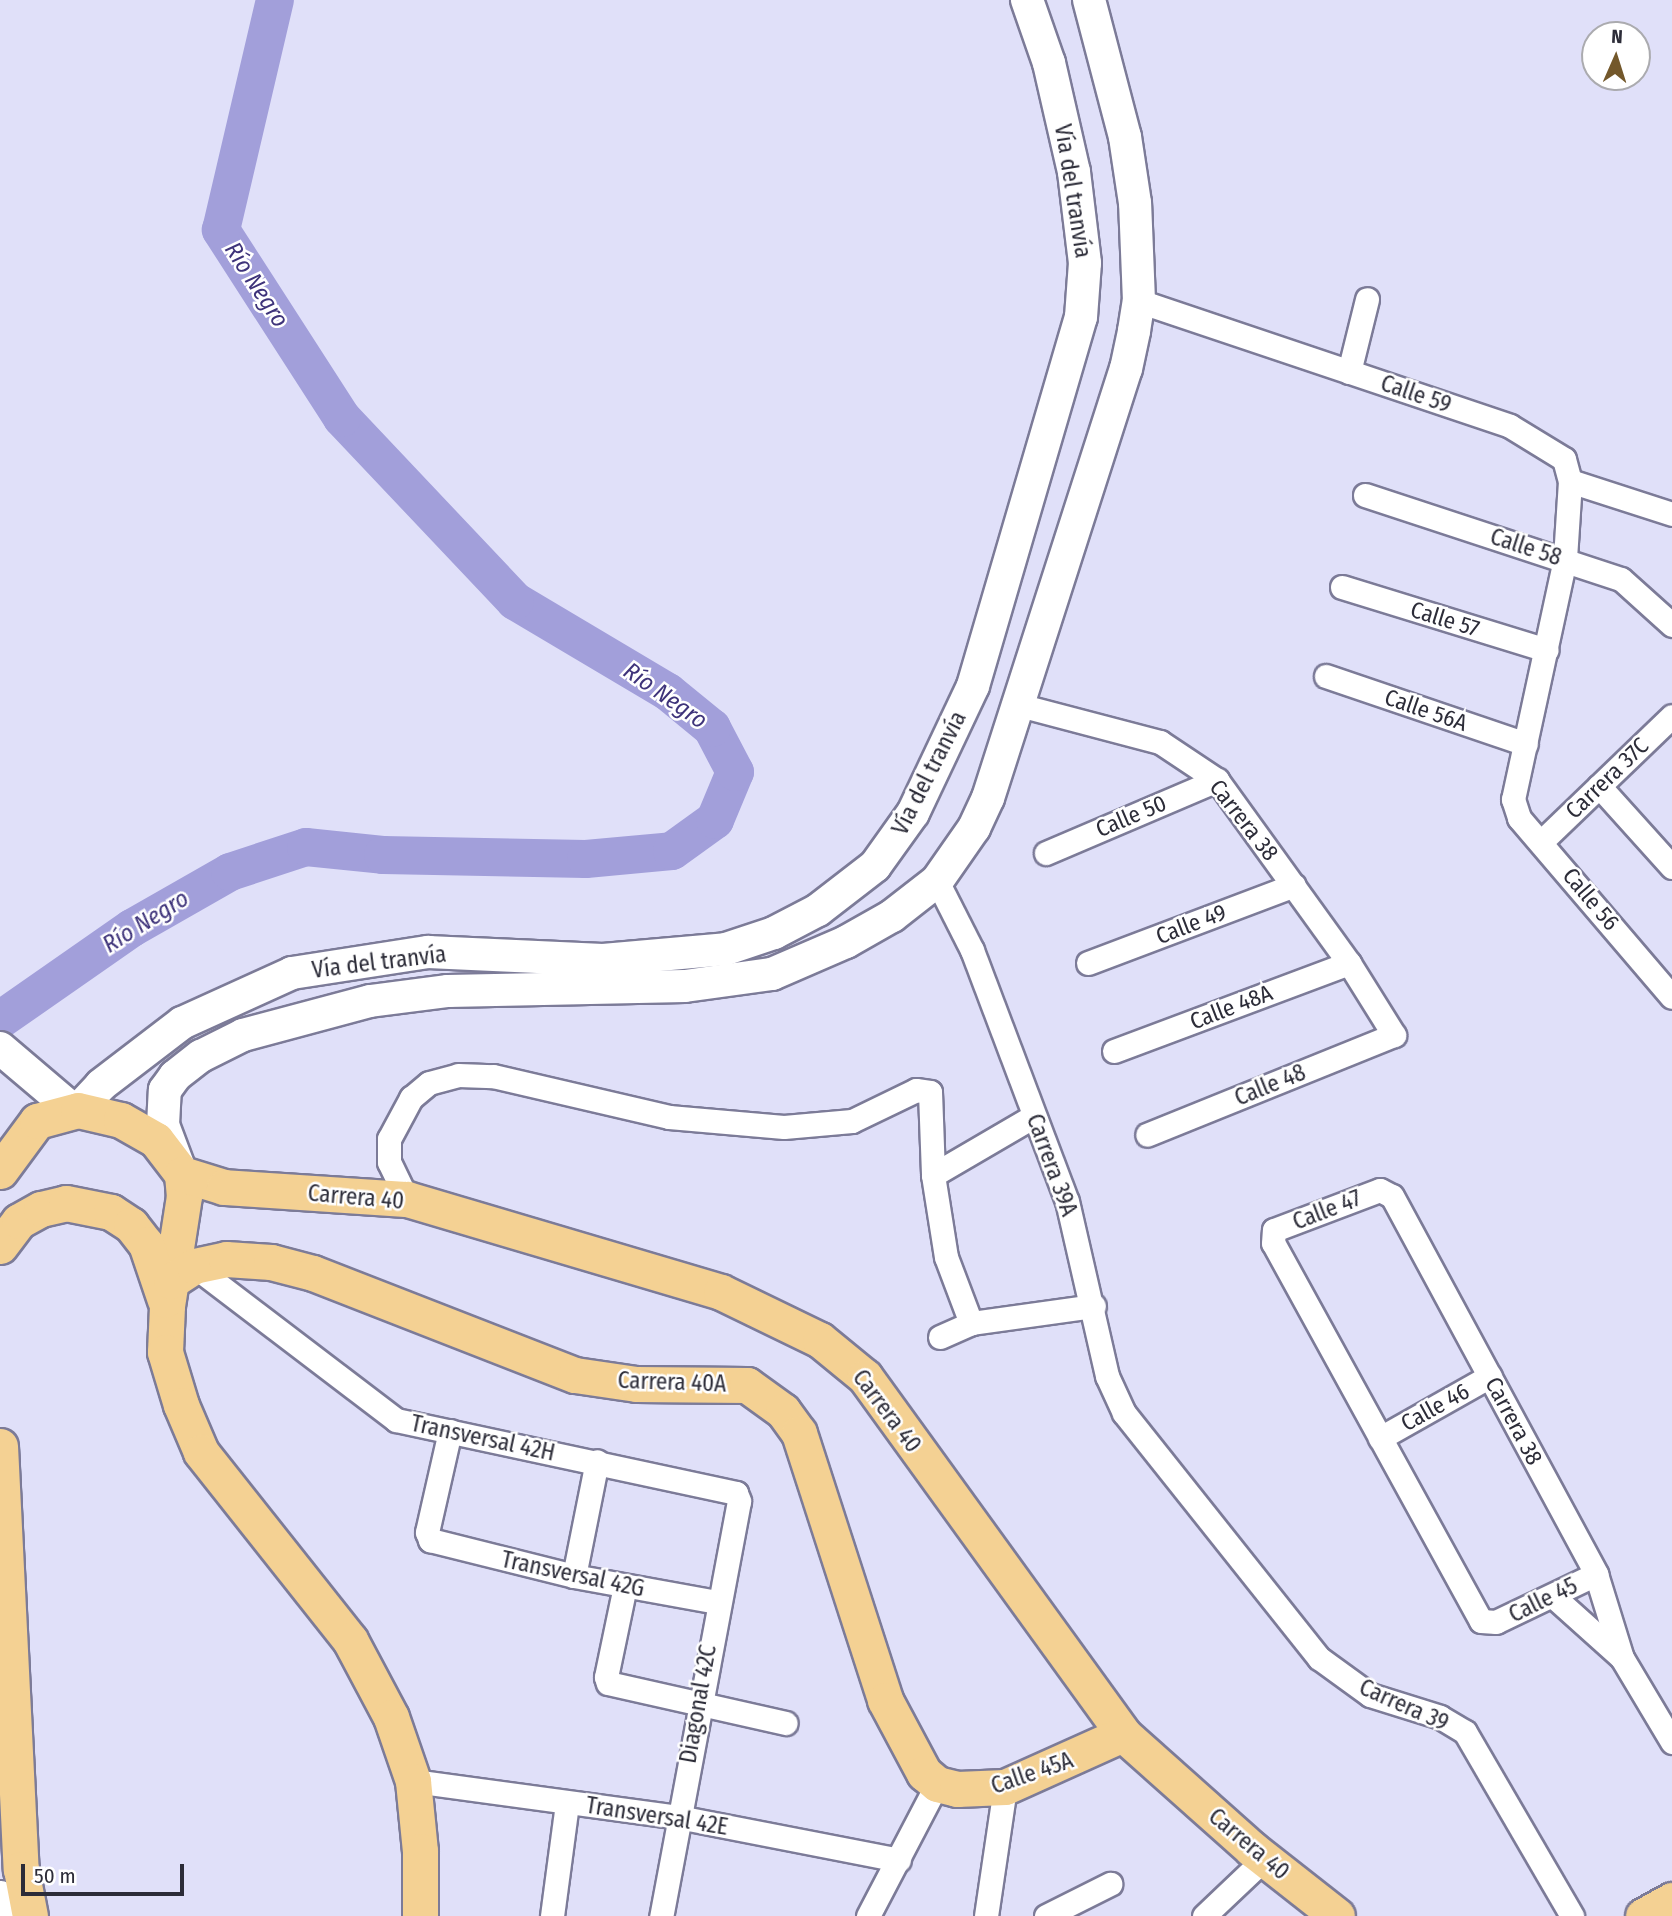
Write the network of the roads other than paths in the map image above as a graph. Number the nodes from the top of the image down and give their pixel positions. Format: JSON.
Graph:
{"nodes":[{"id":1,"x":1027,"y":0,"type":"edge"},
{"id":2,"x":1089,"y":0,"type":"edge"},
{"id":3,"x":1367,"y":299,"type":"dead end"},
{"id":4,"x":1139,"y":301,"type":"junction"},
{"id":5,"x":1349,"y":372,"type":"junction"},
{"id":6,"x":1570,"y":481,"type":"junction"},
{"id":7,"x":1366,"y":495,"type":"dead end"},
{"id":8,"x":1672,"y":514,"type":"edge"},
{"id":9,"x":1565,"y":559,"type":"junction"},
{"id":10,"x":1342,"y":587,"type":"dead end"},
{"id":11,"x":1672,"y":625,"type":"edge"},
{"id":12,"x":1547,"y":650,"type":"junction"},
{"id":13,"x":1326,"y":676,"type":"dead end"},
{"id":14,"x":1019,"y":705,"type":"junction"},
{"id":15,"x":1672,"y":716,"type":"edge"},
{"id":16,"x":1527,"y":744,"type":"junction"},
{"id":17,"x":1217,"y":780,"type":"junction"},
{"id":18,"x":1599,"y":786,"type":"junction"},
{"id":19,"x":1542,"y":841,"type":"junction"},
{"id":20,"x":1046,"y":853,"type":"dead end"},
{"id":21,"x":1672,"y":867,"type":"edge"},
{"id":22,"x":937,"y":881,"type":"junction"},
{"id":23,"x":1294,"y":885,"type":"junction"},
{"id":24,"x":1349,"y":962,"type":"junction"},
{"id":25,"x":1088,"y":963,"type":"dead end"},
{"id":26,"x":1672,"y":998,"type":"edge"},
{"id":27,"x":1394,"y":1035,"type":"joint"},
{"id":28,"x":0,"y":1048,"type":"edge"},
{"id":29,"x":1114,"y":1051,"type":"dead end"},
{"id":30,"x":25,"y":1070,"type":"junction"},
{"id":31,"x":76,"y":1110,"type":"junction"},
{"id":32,"x":1034,"y":1116,"type":"junction"},
{"id":33,"x":37,"y":1121,"type":"junction"},
{"id":34,"x":1147,"y":1135,"type":"dead end"},
{"id":35,"x":0,"y":1171,"type":"edge"},
{"id":36,"x":182,"y":1174,"type":"junction"},
{"id":37,"x":933,"y":1175,"type":"junction"},
{"id":38,"x":1388,"y":1192,"type":"joint"},
{"id":39,"x":407,"y":1199,"type":"junction"},
{"id":40,"x":0,"y":1246,"type":"edge"},
{"id":41,"x":177,"y":1285,"type":"junction"},
{"id":42,"x":1094,"y":1306,"type":"junction"},
{"id":43,"x":971,"y":1323,"type":"junction"},
{"id":44,"x":940,"y":1337,"type":"dead end"},
{"id":45,"x":1490,"y":1376,"type":"junction"},
{"id":46,"x":450,"y":1431,"type":"junction"},
{"id":47,"x":1380,"y":1438,"type":"junction"},
{"id":48,"x":0,"y":1446,"type":"edge"},
{"id":49,"x":1152,"y":1452,"type":"joint"},
{"id":50,"x":597,"y":1461,"type":"junction"},
{"id":51,"x":736,"y":1493,"type":"joint"},
{"id":52,"x":1,"y":1500,"type":"edge"},
{"id":53,"x":1596,"y":1574,"type":"junction"},
{"id":54,"x":574,"y":1576,"type":"junction"},
{"id":55,"x":625,"y":1586,"type":"junction"},
{"id":56,"x":1554,"y":1597,"type":"junction"},
{"id":57,"x":717,"y":1602,"type":"junction"},
{"id":58,"x":1622,"y":1658,"type":"junction"},
{"id":59,"x":697,"y":1704,"type":"junction"},
{"id":60,"x":786,"y":1723,"type":"dead end"},
{"id":61,"x":1122,"y":1734,"type":"junction"},
{"id":62,"x":1672,"y":1742,"type":"edge"},
{"id":63,"x":413,"y":1781,"type":"junction"},
{"id":64,"x":937,"y":1784,"type":"junction"},
{"id":65,"x":1005,"y":1787,"type":"junction"},
{"id":66,"x":567,"y":1803,"type":"junction"},
{"id":67,"x":678,"y":1817,"type":"junction"},
{"id":68,"x":1264,"y":1859,"type":"junction"},
{"id":69,"x":899,"y":1860,"type":"junction"},
{"id":70,"x":1110,"y":1884,"type":"dead end"},
{"id":71,"x":0,"y":1897,"type":"edge"},
{"id":72,"x":1672,"y":1900,"type":"edge"},
{"id":73,"x":419,"y":1913,"type":"edge"},
{"id":74,"x":16,"y":1916,"type":"edge"},
{"id":75,"x":30,"y":1916,"type":"edge"},
{"id":76,"x":552,"y":1916,"type":"edge"},
{"id":77,"x":661,"y":1916,"type":"edge"},
{"id":78,"x":868,"y":1916,"type":"edge"},
{"id":79,"x":986,"y":1916,"type":"edge"},
{"id":80,"x":1046,"y":1916,"type":"edge"},
{"id":81,"x":1203,"y":1916,"type":"edge"},
{"id":82,"x":1337,"y":1916,"type":"edge"},
{"id":83,"x":1572,"y":1916,"type":"edge"},
{"id":84,"x":1643,"y":1916,"type":"edge"}],
"edges":[{"from":1,"to":31,"type":"main road","name":"Vía del tranvía"},
{"from":2,"to":4,"type":"main road"},
{"from":3,"to":5,"type":"street"},
{"from":4,"to":5,"type":"street","name":"Calle 59"},
{"from":4,"to":14,"type":"main road"},
{"from":5,"to":6,"type":"street","name":"Calle 59"},
{"from":6,"to":8,"type":"street"},
{"from":6,"to":9,"type":"street"},
{"from":7,"to":9,"type":"street","name":"Calle 58"},
{"from":9,"to":11,"type":"street","name":"Calle 58"},
{"from":9,"to":12,"type":"street"},
{"from":10,"to":12,"type":"street","name":"Calle 57"},
{"from":12,"to":16,"type":"street"},
{"from":13,"to":16,"type":"street","name":"Calle 56A"},
{"from":14,"to":17,"type":"street","name":"Carrera 38"},
{"from":14,"to":22,"type":"main road"},
{"from":15,"to":18,"type":"street","name":"Carrera 37C"},
{"from":16,"to":19,"type":"street","name":"Calle 56"},
{"from":17,"to":20,"type":"street","name":"Calle 50"},
{"from":17,"to":23,"type":"street","name":"Carrera 38"},
{"from":18,"to":19,"type":"street","name":"Carrera 37C"},
{"from":18,"to":21,"type":"street"},
{"from":19,"to":26,"type":"street","name":"Calle 56"},
{"from":22,"to":32,"type":"street","name":"Carrera 39A"},
{"from":22,"to":36,"type":"main road"},
{"from":23,"to":24,"type":"street","name":"Carrera 38"},
{"from":23,"to":25,"type":"street","name":"Calle 49"},
{"from":24,"to":27,"type":"street","name":"Carrera 38"},
{"from":24,"to":29,"type":"street","name":"Calle 48A"},
{"from":27,"to":34,"type":"street","name":"Calle 48"},
{"from":28,"to":30,"type":"main road"},
{"from":30,"to":31,"type":"main road"},
{"from":30,"to":33,"type":"main road"},
{"from":31,"to":33,"type":"main road"},
{"from":31,"to":36,"type":"main road"},
{"from":32,"to":37,"type":"street"},
{"from":32,"to":42,"type":"street","name":"Carrera 39A"},
{"from":33,"to":35,"type":"main road"},
{"from":36,"to":39,"type":"main road","name":"Carrera 40"},
{"from":36,"to":41,"type":"main road"},
{"from":37,"to":39,"type":"street"},
{"from":37,"to":43,"type":"street"},
{"from":38,"to":45,"type":"street","name":"Carrera 38"},
{"from":38,"to":47,"type":"street","name":"Calle 47"},
{"from":39,"to":61,"type":"main road","name":"Carrera 40"},
{"from":40,"to":41,"type":"main road"},
{"from":41,"to":46,"type":"street","name":"Transversal 42H"},
{"from":41,"to":63,"type":"main road"},
{"from":41,"to":64,"type":"main road","name":"Carrera 40A"},
{"from":42,"to":43,"type":"street"},
{"from":42,"to":49,"type":"street","name":"Carrera 39A"},
{"from":43,"to":44,"type":"street"},
{"from":45,"to":47,"type":"street","name":"Calle 46"},
{"from":45,"to":53,"type":"street","name":"Carrera 38"},
{"from":46,"to":50,"type":"street","name":"Transversal 42H"},
{"from":46,"to":54,"type":"street","name":"Transversal 42G"},
{"from":47,"to":56,"type":"street","name":"Calle 45"},
{"from":48,"to":52,"type":"main road"},
{"from":49,"to":83,"type":"street","name":"Carrera 39"},
{"from":50,"to":51,"type":"street","name":"Transversal 42H"},
{"from":50,"to":54,"type":"street"},
{"from":51,"to":57,"type":"street","name":"Diagonal 42C"},
{"from":52,"to":75,"type":"main road"},
{"from":53,"to":56,"type":"street","name":"Calle 45"},
{"from":53,"to":58,"type":"street","name":"Carrera 38"},
{"from":54,"to":55,"type":"street","name":"Transversal 42G"},
{"from":55,"to":57,"type":"street","name":"Transversal 42G"},
{"from":55,"to":59,"type":"street"},
{"from":56,"to":58,"type":"street","name":"Carrera 38"},
{"from":57,"to":59,"type":"street","name":"Diagonal 42C"},
{"from":58,"to":62,"type":"street","name":"Carrera 38"},
{"from":59,"to":60,"type":"street"},
{"from":59,"to":67,"type":"street","name":"Diagonal 42C"},
{"from":61,"to":65,"type":"main road","name":"Calle 45A"},
{"from":61,"to":68,"type":"main road","name":"Carrera 40"},
{"from":63,"to":66,"type":"street","name":"Transversal 42E"},
{"from":63,"to":73,"type":"main road"},
{"from":64,"to":65,"type":"main road","name":"Calle 45A"},
{"from":64,"to":69,"type":"street"},
{"from":65,"to":79,"type":"street"},
{"from":66,"to":67,"type":"street","name":"Transversal 42E"},
{"from":66,"to":76,"type":"street"},
{"from":67,"to":69,"type":"street","name":"Transversal 42E"},
{"from":67,"to":77,"type":"street","name":"Diagonal 42C"},
{"from":68,"to":81,"type":"street"},
{"from":68,"to":82,"type":"main road","name":"Carrera 40"},
{"from":69,"to":78,"type":"street"},
{"from":70,"to":80,"type":"street"},
{"from":71,"to":74,"type":"main road"},
{"from":72,"to":84,"type":"main road"}]}
